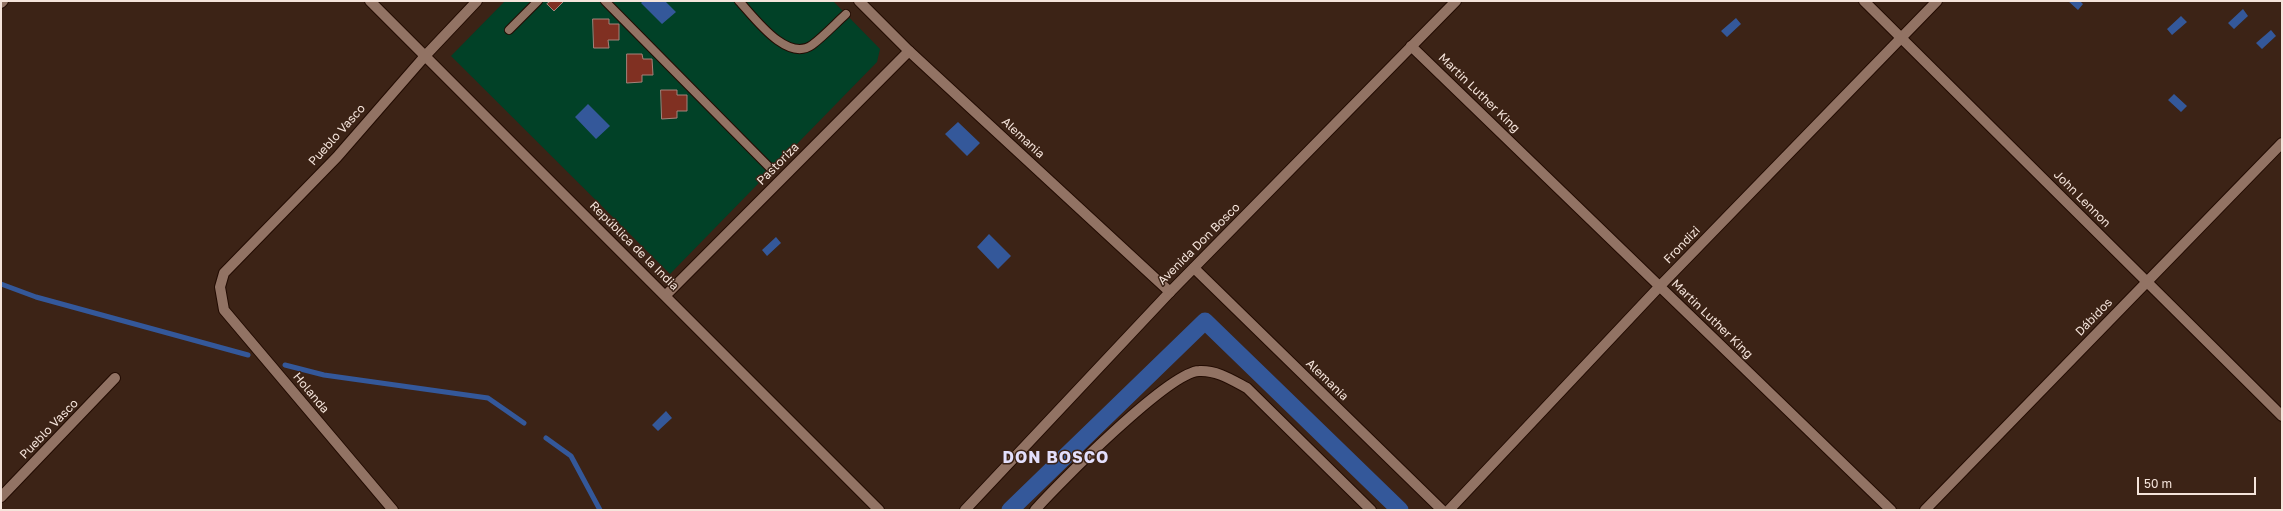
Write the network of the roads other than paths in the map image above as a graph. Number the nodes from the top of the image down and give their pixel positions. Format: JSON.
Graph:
{"nodes":[{"id":1,"x":370,"y":1,"type":"edge"},
{"id":2,"x":477,"y":1,"type":"edge"},
{"id":3,"x":538,"y":1,"type":"edge"},
{"id":4,"x":605,"y":1,"type":"edge"},
{"id":5,"x":739,"y":1,"type":"edge"},
{"id":6,"x":859,"y":1,"type":"edge"},
{"id":7,"x":1456,"y":1,"type":"edge"},
{"id":8,"x":1864,"y":1,"type":"edge"},
{"id":9,"x":1937,"y":1,"type":"edge"},
{"id":10,"x":846,"y":14,"type":"dead end"},
{"id":11,"x":509,"y":30,"type":"dead end"},
{"id":12,"x":1901,"y":38,"type":"junction"},
{"id":13,"x":1411,"y":46,"type":"junction"},
{"id":14,"x":910,"y":51,"type":"junction"},
{"id":15,"x":425,"y":56,"type":"junction"},
{"id":16,"x":2282,"y":143,"type":"edge"},
{"id":17,"x":772,"y":170,"type":"dead end"},
{"id":18,"x":1194,"y":268,"type":"junction"},
{"id":19,"x":2147,"y":282,"type":"junction"},
{"id":20,"x":1660,"y":286,"type":"junction"},
{"id":21,"x":220,"y":288,"type":"joint"},
{"id":22,"x":1170,"y":292,"type":"junction"},
{"id":23,"x":665,"y":296,"type":"junction"},
{"id":24,"x":115,"y":378,"type":"dead end"},
{"id":25,"x":2282,"y":416,"type":"edge"},
{"id":26,"x":1,"y":497,"type":"edge"},
{"id":27,"x":393,"y":510,"type":"edge"},
{"id":28,"x":880,"y":510,"type":"edge"},
{"id":29,"x":965,"y":510,"type":"edge"},
{"id":30,"x":1034,"y":510,"type":"edge"},
{"id":31,"x":1371,"y":510,"type":"edge"},
{"id":32,"x":1442,"y":510,"type":"edge"},
{"id":33,"x":1449,"y":510,"type":"edge"},
{"id":34,"x":1891,"y":510,"type":"edge"},
{"id":35,"x":1925,"y":510,"type":"edge"}],
"edges":[{"from":1,"to":15,"type":"street","name":"República de la India"},
{"from":2,"to":15,"type":"street","name":"Pueblo Vasco"},
{"from":3,"to":11,"type":"lane"},
{"from":4,"to":17,"type":"lane"},
{"from":5,"to":10,"type":"lane"},
{"from":6,"to":14,"type":"street","name":"Alemania"},
{"from":7,"to":13,"type":"street","name":"Avenida Don Bosco"},
{"from":8,"to":12,"type":"street","name":"John Lennon"},
{"from":9,"to":12,"type":"street","name":"Frondizi"},
{"from":12,"to":19,"type":"street","name":"John Lennon"},
{"from":12,"to":20,"type":"street","name":"Frondizi"},
{"from":13,"to":18,"type":"street","name":"Avenida Don Bosco"},
{"from":13,"to":20,"type":"street","name":"Martin Luther King"},
{"from":14,"to":22,"type":"street","name":"Alemania"},
{"from":14,"to":23,"type":"street","name":"Pastoriza"},
{"from":15,"to":21,"type":"street","name":"Pueblo Vasco"},
{"from":15,"to":23,"type":"street","name":"República de la India"},
{"from":16,"to":19,"type":"street","name":"Dábidos"},
{"from":18,"to":22,"type":"street","name":"Avenida Don Bosco"},
{"from":18,"to":32,"type":"street","name":"Alemania"},
{"from":19,"to":25,"type":"street","name":"John Lennon"},
{"from":19,"to":35,"type":"street","name":"Dábidos"},
{"from":20,"to":33,"type":"street","name":"Frondizi"},
{"from":20,"to":34,"type":"street","name":"Martin Luther King"},
{"from":21,"to":27,"type":"street","name":"Holanda"},
{"from":22,"to":29,"type":"street","name":"Avenida Don Bosco"},
{"from":23,"to":28,"type":"street","name":"República de la India"},
{"from":24,"to":26,"type":"street","name":"Pueblo Vasco"},
{"from":30,"to":31,"type":"street"}]}
